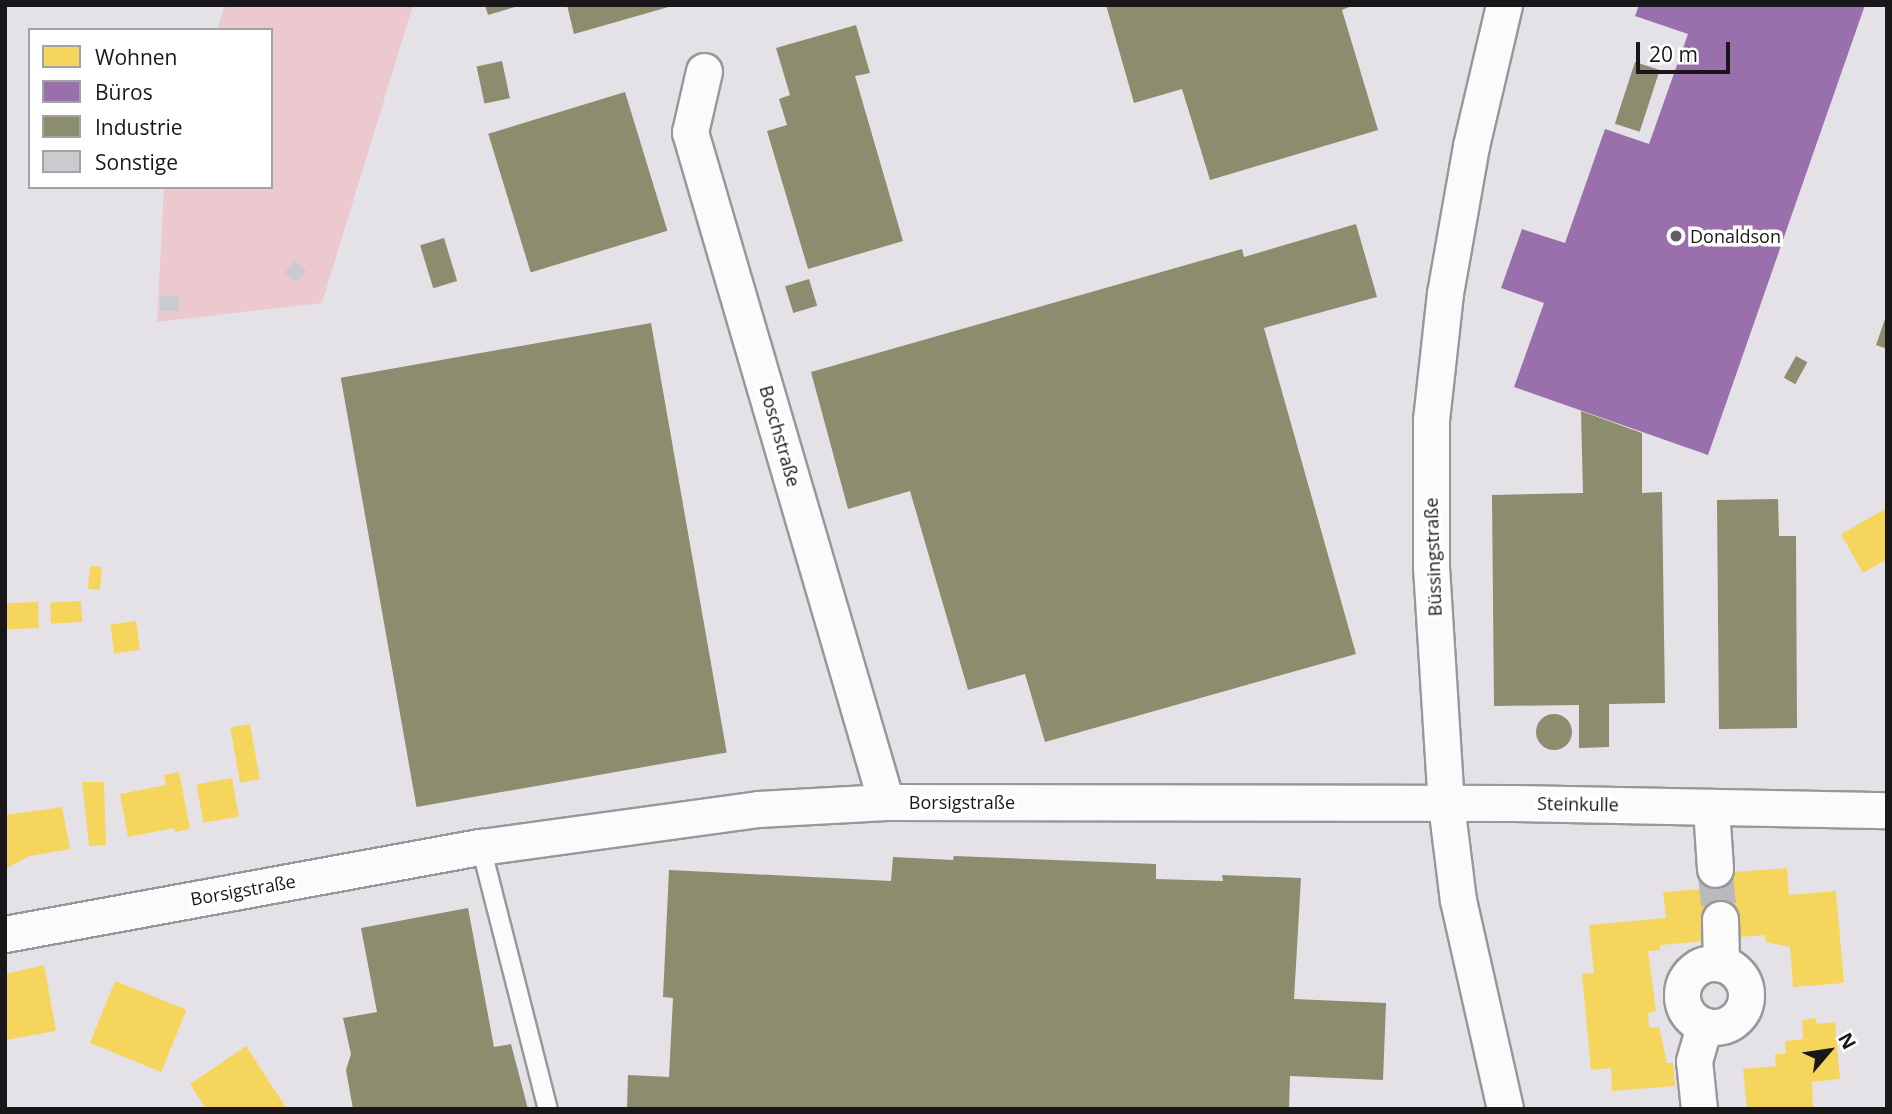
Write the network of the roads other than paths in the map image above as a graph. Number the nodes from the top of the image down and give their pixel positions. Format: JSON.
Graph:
{"nodes":[{"id":1,"x":1504,"y":5,"type":"edge"},
{"id":2,"x":704,"y":71,"type":"dead end"},
{"id":3,"x":886,"y":802,"type":"junction"},
{"id":4,"x":1446,"y":804,"type":"junction"},
{"id":5,"x":1711,"y":808,"type":"junction"},
{"id":6,"x":1887,"y":810,"type":"edge"},
{"id":7,"x":481,"y":847,"type":"junction"},
{"id":8,"x":1715,"y":869,"type":"tunnel mouth"},
{"id":9,"x":1720,"y":919,"type":"tunnel mouth"},
{"id":10,"x":5,"y":934,"type":"edge"},
{"id":11,"x":1721,"y":964,"type":"junction"},
{"id":12,"x":1704,"y":1025,"type":"junction"},
{"id":13,"x":548,"y":1109,"type":"edge"},
{"id":14,"x":1505,"y":1109,"type":"edge"},
{"id":15,"x":1699,"y":1109,"type":"edge"}],
"edges":[{"from":1,"to":4,"type":"street","name":"Büssingstraße"},
{"from":2,"to":3,"type":"street","name":"Boschstraße"},
{"from":3,"to":4,"type":"street","name":"Borsigstraße"},
{"from":3,"to":7,"type":"street","name":"Borsigstraße"},
{"from":4,"to":5,"type":"street","name":"Steinkulle"},
{"from":4,"to":14,"type":"street","name":"Büssingstraße"},
{"from":5,"to":6,"type":"street","name":"Steinkulle"},
{"from":5,"to":8,"type":"street"},
{"from":7,"to":10,"type":"street","name":"Borsigstraße"},
{"from":7,"to":13,"type":"lane"},
{"from":9,"to":11,"type":"street"},
{"from":11,"to":12,"type":"street"},
{"from":11,"to":12,"type":"street"},
{"from":12,"to":15,"type":"street"}]}
